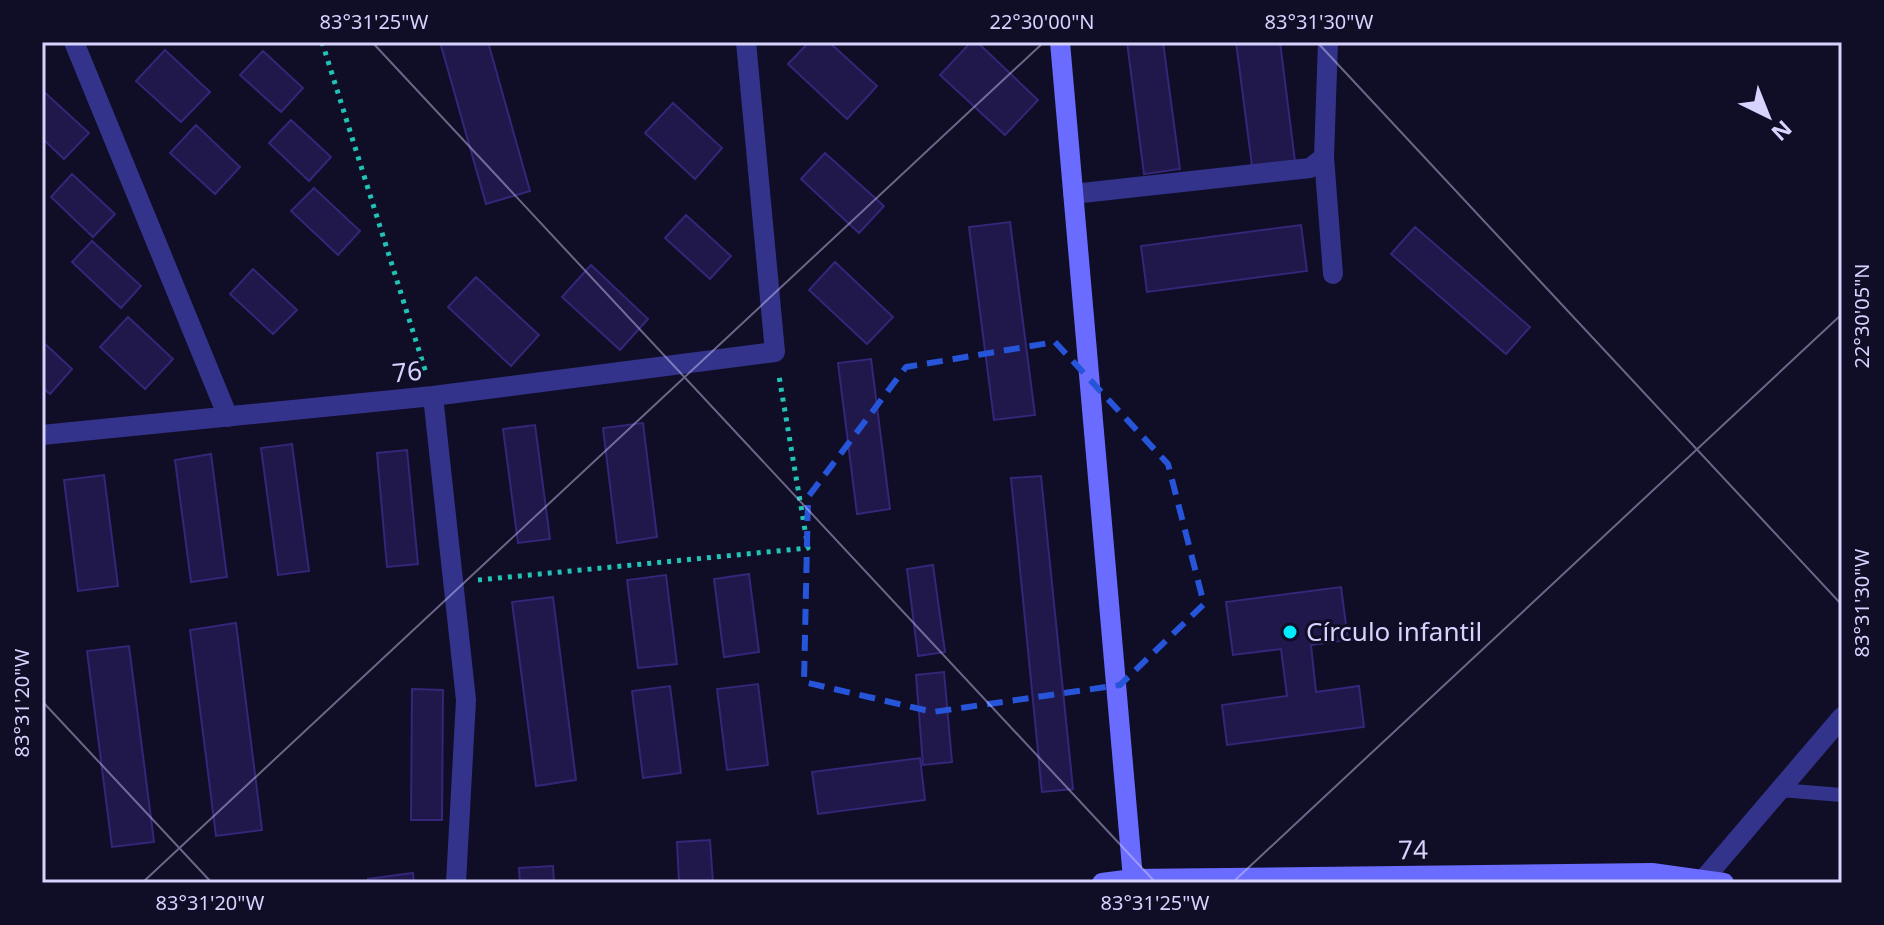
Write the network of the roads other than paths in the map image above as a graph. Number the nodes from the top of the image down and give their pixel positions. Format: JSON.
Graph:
{"nodes":[{"id":1,"x":74,"y":42,"type":"edge"},
{"id":2,"x":746,"y":42,"type":"edge"},
{"id":3,"x":1060,"y":42,"type":"edge"},
{"id":4,"x":1328,"y":42,"type":"edge"},
{"id":5,"x":1324,"y":157,"type":"junction"},
{"id":6,"x":1073,"y":194,"type":"junction"},
{"id":7,"x":1333,"y":274,"type":"dead end"},
{"id":8,"x":433,"y":396,"type":"junction"},
{"id":9,"x":228,"y":417,"type":"junction"},
{"id":10,"x":42,"y":435,"type":"edge"},
{"id":11,"x":1842,"y":717,"type":"edge"},
{"id":12,"x":1780,"y":790,"type":"junction"},
{"id":13,"x":1842,"y":795,"type":"edge"},
{"id":14,"x":1703,"y":880,"type":"junction"},
{"id":15,"x":1133,"y":881,"type":"edge"},
{"id":16,"x":456,"y":883,"type":"edge"},
{"id":17,"x":1102,"y":883,"type":"edge"},
{"id":18,"x":1724,"y":883,"type":"edge"}],
"edges":[{"from":1,"to":9,"type":"street"},
{"from":2,"to":8,"type":"street","name":"76"},
{"from":3,"to":6,"type":"street"},
{"from":4,"to":5,"type":"street"},
{"from":5,"to":6,"type":"street"},
{"from":5,"to":7,"type":"street"},
{"from":6,"to":15,"type":"street"},
{"from":8,"to":9,"type":"street","name":"76"},
{"from":8,"to":16,"type":"street"},
{"from":9,"to":10,"type":"street","name":"76"},
{"from":11,"to":12,"type":"street"},
{"from":12,"to":13,"type":"lane"},
{"from":12,"to":14,"type":"street"},
{"from":14,"to":15,"type":"street","name":"74"},
{"from":14,"to":18,"type":"street","name":"74"},
{"from":15,"to":17,"type":"street","name":"74"}]}
